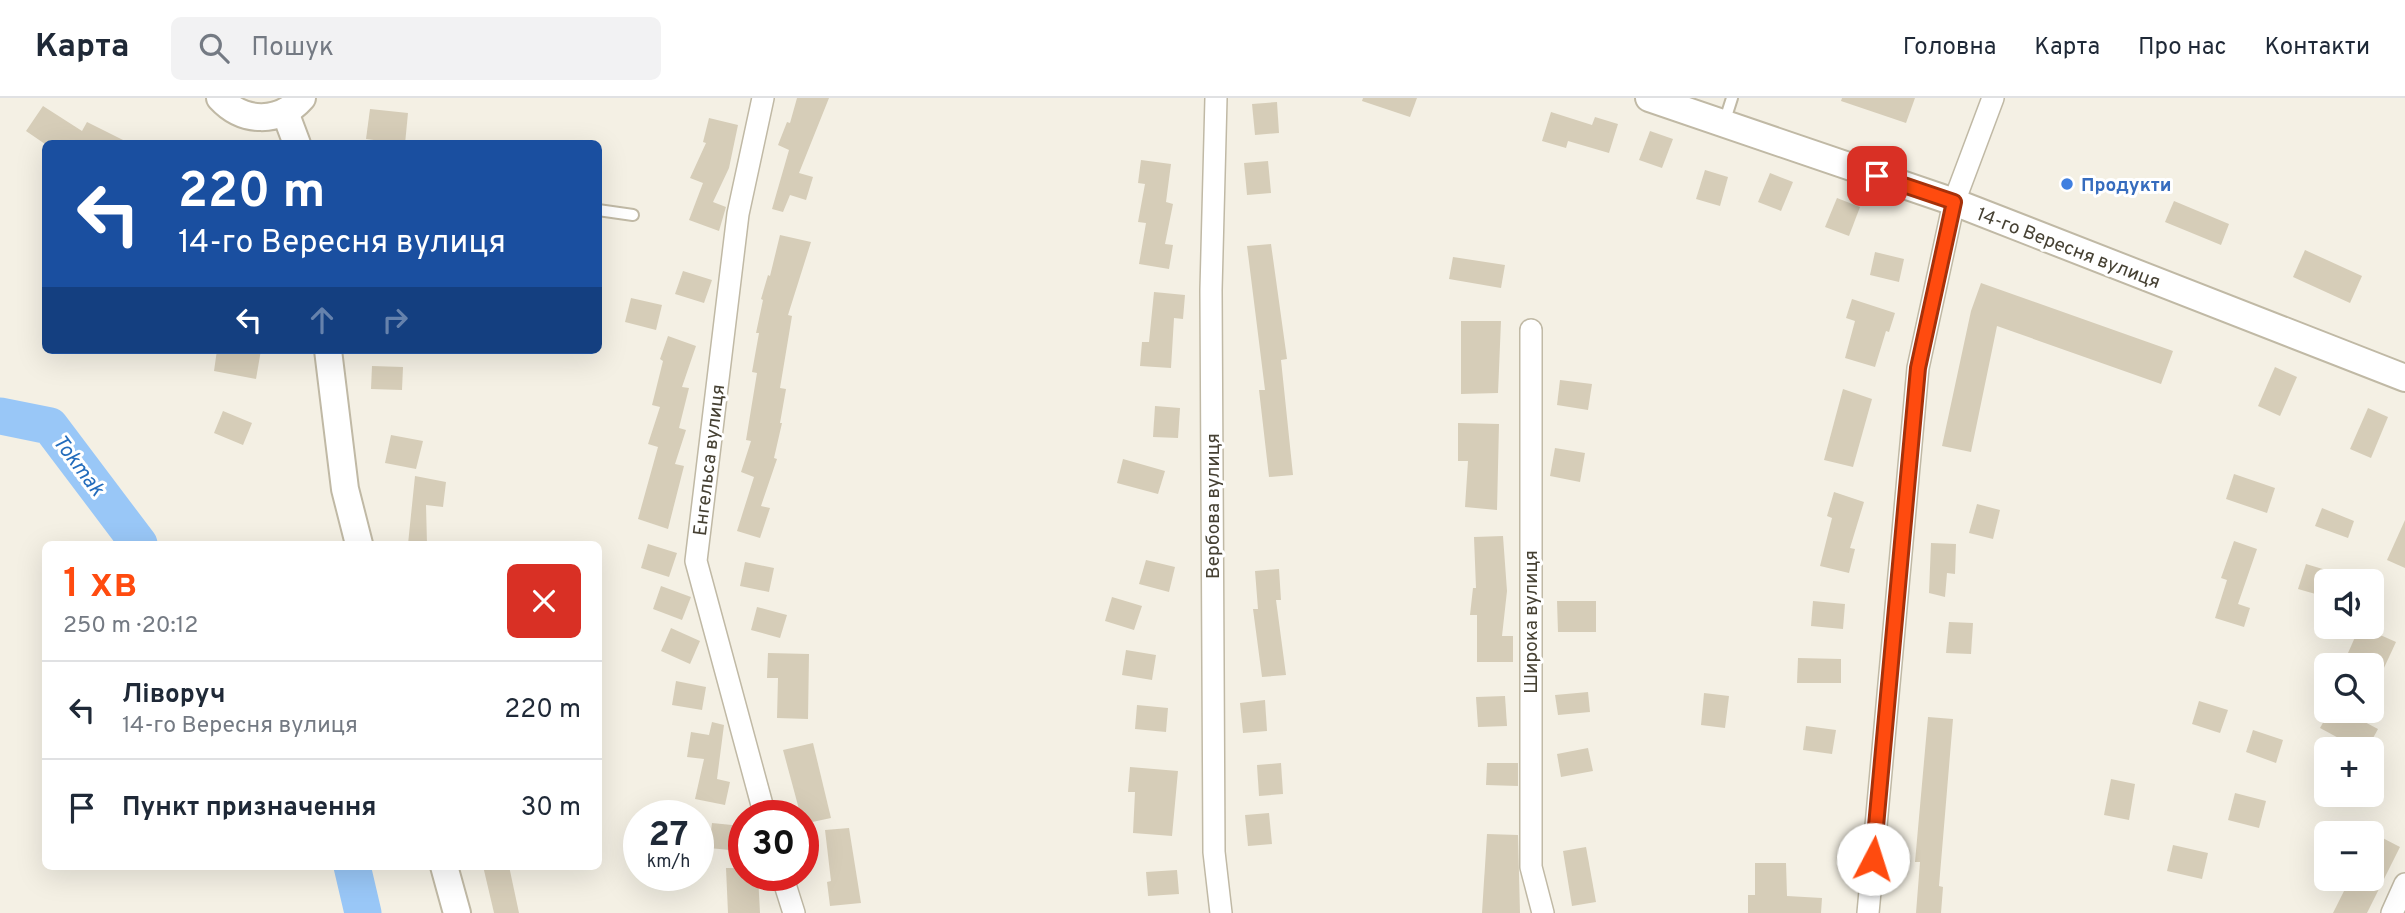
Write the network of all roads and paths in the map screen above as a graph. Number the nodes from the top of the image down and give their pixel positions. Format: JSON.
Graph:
{"nodes":[{"id":1,"x":220,"y":98,"type":"edge"},
{"id":2,"x":763,"y":98,"type":"edge"},
{"id":3,"x":1216,"y":98,"type":"edge"},
{"id":4,"x":1649,"y":98,"type":"edge"},
{"id":5,"x":1732,"y":98,"type":"edge"},
{"id":6,"x":1993,"y":98,"type":"edge"},
{"id":7,"x":293,"y":105,"type":"edge"},
{"id":8,"x":1724,"y":123,"type":"junction"},
{"id":9,"x":297,"y":140,"type":"edge"},
{"id":10,"x":1954,"y":202,"type":"junction"},
{"id":11,"x":602,"y":211,"type":"edge"},
{"id":12,"x":633,"y":215,"type":"dead end"},
{"id":13,"x":1531,"y":330,"type":"dead end"},
{"id":14,"x":328,"y":354,"type":"edge"},
{"id":15,"x":2405,"y":378,"type":"edge"},
{"id":16,"x":358,"y":541,"type":"edge"},
{"id":17,"x":761,"y":800,"type":"edge"},
{"id":18,"x":445,"y":870,"type":"edge"},
{"id":19,"x":2405,"y":884,"type":"edge"},
{"id":20,"x":787,"y":891,"type":"edge"},
{"id":21,"x":457,"y":913,"type":"edge"},
{"id":22,"x":794,"y":913,"type":"edge"},
{"id":23,"x":1221,"y":913,"type":"edge"},
{"id":24,"x":1543,"y":913,"type":"edge"},
{"id":25,"x":1868,"y":913,"type":"edge"},
{"id":26,"x":2392,"y":913,"type":"edge"}],
"edges":[{"from":1,"to":7,"type":"street"},
{"from":2,"to":17,"type":"street","name":"Енгельса вулиця"},
{"from":3,"to":23,"type":"street","name":"Вербова вулиця"},
{"from":4,"to":8,"type":"street","name":"14-го Вересня вулиця"},
{"from":5,"to":8,"type":"lane"},
{"from":6,"to":10,"type":"street"},
{"from":7,"to":9,"type":"street"},
{"from":8,"to":10,"type":"street","name":"14-го Вересня вулиця"},
{"from":10,"to":15,"type":"street","name":"14-го Вересня вулиця"},
{"from":10,"to":25,"type":"street"},
{"from":11,"to":12,"type":"lane"},
{"from":13,"to":24,"type":"street","name":"Широка вулиця"},
{"from":14,"to":16,"type":"street"},
{"from":18,"to":21,"type":"street"},
{"from":19,"to":26,"type":"street"},
{"from":20,"to":22,"type":"street"}]}
